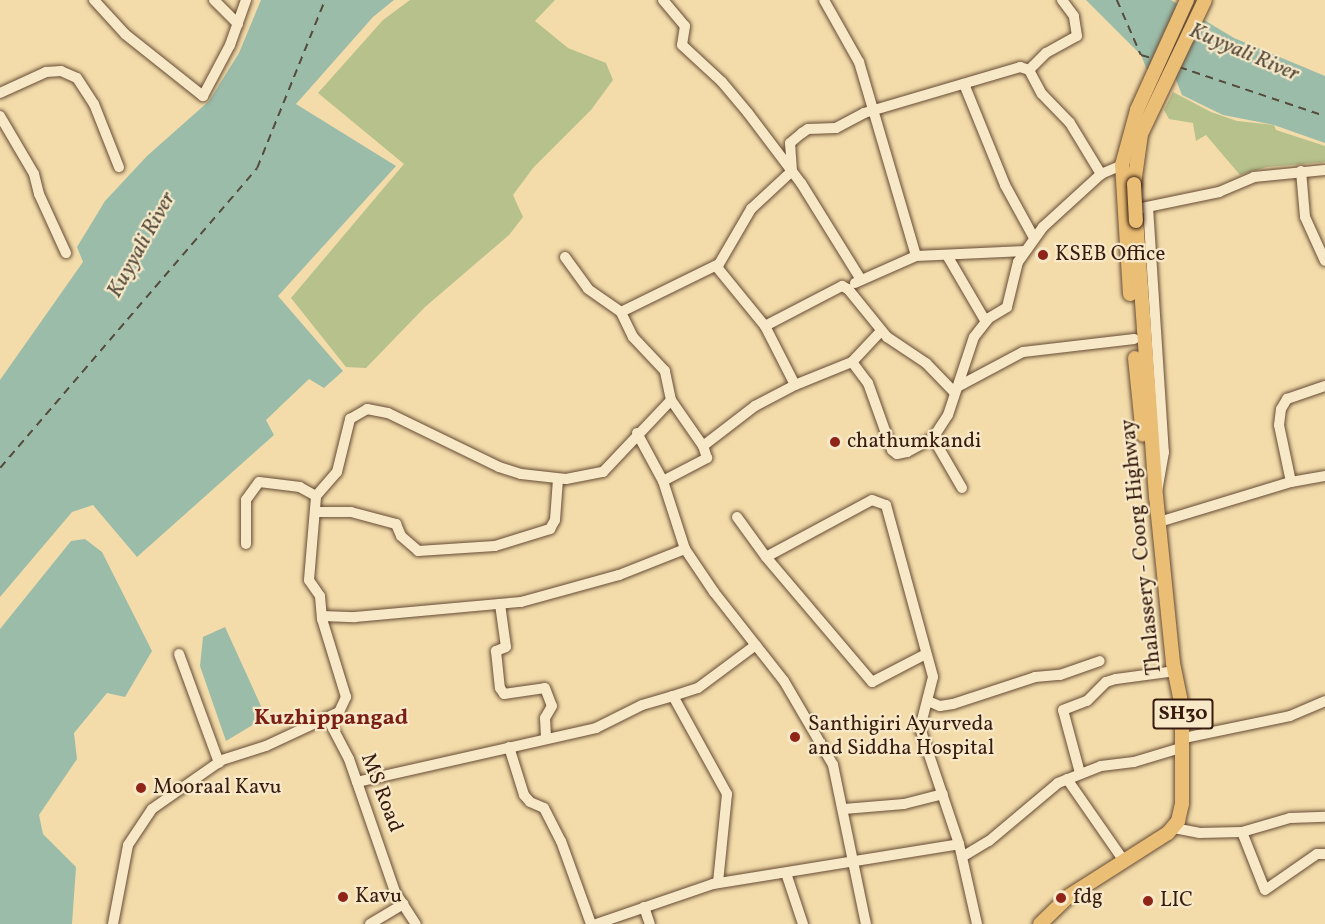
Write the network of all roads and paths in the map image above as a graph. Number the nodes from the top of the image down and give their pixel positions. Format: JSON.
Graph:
{"nodes":[{"id":1,"x":94,"y":0,"type":"edge"},
{"id":2,"x":214,"y":0,"type":"edge"},
{"id":3,"x":246,"y":0,"type":"edge"},
{"id":4,"x":663,"y":0,"type":"edge"},
{"id":5,"x":824,"y":0,"type":"edge"},
{"id":6,"x":1062,"y":0,"type":"edge"},
{"id":7,"x":1205,"y":0,"type":"edge"},
{"id":8,"x":1186,"y":2,"type":"edge"},
{"id":9,"x":238,"y":24,"type":"junction"},
{"id":10,"x":1029,"y":70,"type":"junction"},
{"id":11,"x":964,"y":84,"type":"junction"},
{"id":12,"x":0,"y":93,"type":"edge"},
{"id":13,"x":873,"y":110,"type":"junction"},
{"id":14,"x":0,"y":116,"type":"edge"},
{"id":15,"x":1122,"y":165,"type":"junction"},
{"id":16,"x":118,"y":167,"type":"dead end"},
{"id":17,"x":1325,"y":170,"type":"edge"},
{"id":18,"x":792,"y":171,"type":"junction"},
{"id":19,"x":1301,"y":171,"type":"junction"},
{"id":20,"x":1101,"y":174,"type":"junction"},
{"id":21,"x":1148,"y":207,"type":"junction"},
{"id":22,"x":1123,"y":210,"type":"junction"},
{"id":23,"x":1034,"y":238,"type":"junction"},
{"id":24,"x":1025,"y":251,"type":"junction"},
{"id":25,"x":66,"y":253,"type":"dead end"},
{"id":26,"x":916,"y":256,"type":"junction"},
{"id":27,"x":565,"y":257,"type":"dead end"},
{"id":28,"x":948,"y":257,"type":"junction"},
{"id":29,"x":1325,"y":261,"type":"edge"},
{"id":30,"x":716,"y":266,"type":"junction"},
{"id":31,"x":860,"y":278,"type":"junction"},
{"id":32,"x":848,"y":289,"type":"junction"},
{"id":33,"x":621,"y":312,"type":"junction"},
{"id":34,"x":986,"y":322,"type":"junction"},
{"id":35,"x":765,"y":326,"type":"junction"},
{"id":36,"x":881,"y":331,"type":"junction"},
{"id":37,"x":1134,"y":339,"type":"junction"},
{"id":38,"x":852,"y":362,"type":"junction"},
{"id":39,"x":795,"y":385,"type":"junction"},
{"id":40,"x":1325,"y":386,"type":"edge"},
{"id":41,"x":956,"y":389,"type":"junction"},
{"id":42,"x":671,"y":400,"type":"junction"},
{"id":43,"x":637,"y":433,"type":"junction"},
{"id":44,"x":933,"y":438,"type":"junction"},
{"id":45,"x":703,"y":446,"type":"junction"},
{"id":46,"x":1153,"y":459,"type":"junction"},
{"id":47,"x":1325,"y":476,"type":"edge"},
{"id":48,"x":558,"y":479,"type":"junction"},
{"id":49,"x":663,"y":481,"type":"junction"},
{"id":50,"x":1291,"y":482,"type":"junction"},
{"id":51,"x":962,"y":488,"type":"dead end"},
{"id":52,"x":316,"y":496,"type":"junction"},
{"id":53,"x":1156,"y":497,"type":"junction"},
{"id":54,"x":315,"y":512,"type":"junction"},
{"id":55,"x":737,"y":517,"type":"dead end"},
{"id":56,"x":1159,"y":522,"type":"junction"},
{"id":57,"x":246,"y":544,"type":"dead end"},
{"id":58,"x":685,"y":549,"type":"junction"},
{"id":59,"x":766,"y":557,"type":"junction"},
{"id":60,"x":500,"y":604,"type":"junction"},
{"id":61,"x":322,"y":616,"type":"junction"},
{"id":62,"x":756,"y":645,"type":"junction"},
{"id":63,"x":179,"y":654,"type":"dead end"},
{"id":64,"x":926,"y":654,"type":"junction"},
{"id":65,"x":1100,"y":661,"type":"dead end"},
{"id":66,"x":1175,"y":671,"type":"junction"},
{"id":67,"x":673,"y":696,"type":"junction"},
{"id":68,"x":928,"y":701,"type":"junction"},
{"id":69,"x":1325,"y":701,"type":"edge"},
{"id":70,"x":327,"y":717,"type":"junction"},
{"id":71,"x":546,"y":737,"type":"junction"},
{"id":72,"x":1184,"y":743,"type":"junction"},
{"id":73,"x":509,"y":747,"type":"junction"},
{"id":74,"x":219,"y":763,"type":"junction"},
{"id":75,"x":1080,"y":773,"type":"junction"},
{"id":76,"x":1067,"y":779,"type":"junction"},
{"id":77,"x":357,"y":782,"type":"junction"},
{"id":78,"x":943,"y":794,"type":"junction"},
{"id":79,"x":844,"y":809,"type":"junction"},
{"id":80,"x":1325,"y":816,"type":"edge"},
{"id":81,"x":1174,"y":828,"type":"junction"},
{"id":82,"x":1242,"y":832,"type":"junction"},
{"id":83,"x":959,"y":844,"type":"junction"},
{"id":84,"x":1325,"y":854,"type":"edge"},
{"id":85,"x":962,"y":857,"type":"junction"},
{"id":86,"x":1124,"y":861,"type":"junction"},
{"id":87,"x":855,"y":862,"type":"junction"},
{"id":88,"x":786,"y":873,"type":"junction"},
{"id":89,"x":718,"y":883,"type":"junction"},
{"id":90,"x":404,"y":904,"type":"junction"},
{"id":91,"x":644,"y":907,"type":"junction"},
{"id":92,"x":113,"y":924,"type":"edge"},
{"id":93,"x":370,"y":924,"type":"edge"},
{"id":94,"x":416,"y":924,"type":"edge"},
{"id":95,"x":591,"y":924,"type":"edge"},
{"id":96,"x":596,"y":924,"type":"edge"},
{"id":97,"x":650,"y":924,"type":"edge"},
{"id":98,"x":803,"y":924,"type":"edge"},
{"id":99,"x":866,"y":924,"type":"edge"},
{"id":100,"x":976,"y":924,"type":"edge"},
{"id":101,"x":1040,"y":924,"type":"edge"}],
"edges":[{"from":1,"to":9,"type":"street"},
{"from":2,"to":9,"type":"street"},
{"from":3,"to":9,"type":"street"},
{"from":4,"to":18,"type":"street"},
{"from":5,"to":13,"type":"street"},
{"from":6,"to":10,"type":"street"},
{"from":7,"to":46,"type":"main road","name":"Thalassery - Coorg Highway","number":"SH30","bridge":true},
{"from":8,"to":15,"type":"main road","number":"SH30"},
{"from":10,"to":11,"type":"street"},
{"from":10,"to":20,"type":"street"},
{"from":11,"to":13,"type":"street"},
{"from":11,"to":23,"type":"street"},
{"from":12,"to":16,"type":"street"},
{"from":13,"to":18,"type":"street"},
{"from":13,"to":26,"type":"street"},
{"from":14,"to":25,"type":"street"},
{"from":15,"to":20,"type":"street"},
{"from":15,"to":22,"type":"main road","number":"SH30"},
{"from":17,"to":19,"type":"street"},
{"from":18,"to":30,"type":"street"},
{"from":18,"to":31,"type":"street"},
{"from":19,"to":21,"type":"street"},
{"from":19,"to":29,"type":"street"},
{"from":20,"to":23,"type":"street"},
{"from":21,"to":22,"type":"street"},
{"from":21,"to":53,"type":"street"},
{"from":22,"to":37,"type":"main road","number":"SH30"},
{"from":23,"to":24,"type":"street"},
{"from":24,"to":28,"type":"street"},
{"from":24,"to":34,"type":"street"},
{"from":26,"to":28,"type":"street"},
{"from":26,"to":31,"type":"street"},
{"from":27,"to":33,"type":"street"},
{"from":28,"to":34,"type":"street"},
{"from":30,"to":33,"type":"street"},
{"from":30,"to":35,"type":"street"},
{"from":31,"to":32,"type":"street"},
{"from":32,"to":35,"type":"street"},
{"from":32,"to":36,"type":"street"},
{"from":33,"to":42,"type":"street"},
{"from":34,"to":41,"type":"street"},
{"from":35,"to":39,"type":"street"},
{"from":36,"to":38,"type":"street"},
{"from":36,"to":41,"type":"street"},
{"from":37,"to":41,"type":"street"},
{"from":37,"to":46,"type":"main road","number":"SH30"},
{"from":38,"to":39,"type":"street"},
{"from":38,"to":44,"type":"street"},
{"from":39,"to":45,"type":"street"},
{"from":40,"to":50,"type":"street"},
{"from":41,"to":44,"type":"street"},
{"from":42,"to":43,"type":"street"},
{"from":42,"to":45,"type":"street"},
{"from":43,"to":48,"type":"street"},
{"from":43,"to":49,"type":"street"},
{"from":44,"to":51,"type":"street"},
{"from":45,"to":49,"type":"street"},
{"from":46,"to":53,"type":"main road","name":"Thalassery - Coorg Highway","number":"SH30"},
{"from":47,"to":50,"type":"street"},
{"from":48,"to":52,"type":"street"},
{"from":48,"to":54,"type":"street"},
{"from":49,"to":58,"type":"street"},
{"from":50,"to":56,"type":"street"},
{"from":52,"to":54,"type":"street"},
{"from":52,"to":57,"type":"street"},
{"from":53,"to":56,"type":"main road","name":"Thalassery - Coorg Highway","number":"SH30"},
{"from":54,"to":61,"type":"street"},
{"from":55,"to":59,"type":"street"},
{"from":56,"to":66,"type":"main road","name":"Thalassery - Coorg Highway","number":"SH30"},
{"from":58,"to":60,"type":"street"},
{"from":58,"to":62,"type":"street"},
{"from":59,"to":64,"type":"street"},
{"from":59,"to":64,"type":"street"},
{"from":60,"to":61,"type":"street"},
{"from":60,"to":71,"type":"street"},
{"from":61,"to":70,"type":"street"},
{"from":62,"to":67,"type":"street"},
{"from":62,"to":79,"type":"street"},
{"from":63,"to":74,"type":"street"},
{"from":64,"to":68,"type":"street"},
{"from":65,"to":68,"type":"street"},
{"from":66,"to":72,"type":"main road","name":"Thalassery - Coorg Highway","number":"SH30"},
{"from":66,"to":75,"type":"street"},
{"from":67,"to":71,"type":"street"},
{"from":67,"to":89,"type":"street"},
{"from":68,"to":78,"type":"street"},
{"from":69,"to":72,"type":"street"},
{"from":70,"to":74,"type":"street"},
{"from":70,"to":77,"type":"street","name":"MS Road"},
{"from":71,"to":73,"type":"street"},
{"from":72,"to":75,"type":"street"},
{"from":72,"to":81,"type":"main road","name":"Thalassery - Coorg Highway","number":"SH30"},
{"from":73,"to":77,"type":"street"},
{"from":73,"to":95,"type":"street"},
{"from":74,"to":92,"type":"street"},
{"from":75,"to":76,"type":"street"},
{"from":76,"to":85,"type":"street"},
{"from":76,"to":86,"type":"street"},
{"from":77,"to":90,"type":"street","name":"MS Road"},
{"from":78,"to":79,"type":"street"},
{"from":78,"to":83,"type":"street"},
{"from":79,"to":87,"type":"street"},
{"from":80,"to":82,"type":"street"},
{"from":81,"to":82,"type":"street"},
{"from":81,"to":86,"type":"main road"},
{"from":82,"to":84,"type":"street"},
{"from":83,"to":85,"type":"street"},
{"from":83,"to":87,"type":"street"},
{"from":85,"to":100,"type":"street"},
{"from":86,"to":101,"type":"main road"},
{"from":87,"to":88,"type":"street"},
{"from":87,"to":99,"type":"street"},
{"from":88,"to":89,"type":"street"},
{"from":88,"to":98,"type":"street"},
{"from":89,"to":91,"type":"street"},
{"from":90,"to":93,"type":"street"},
{"from":90,"to":94,"type":"street","name":"MS Road"},
{"from":91,"to":96,"type":"street"},
{"from":91,"to":97,"type":"street"}]}
